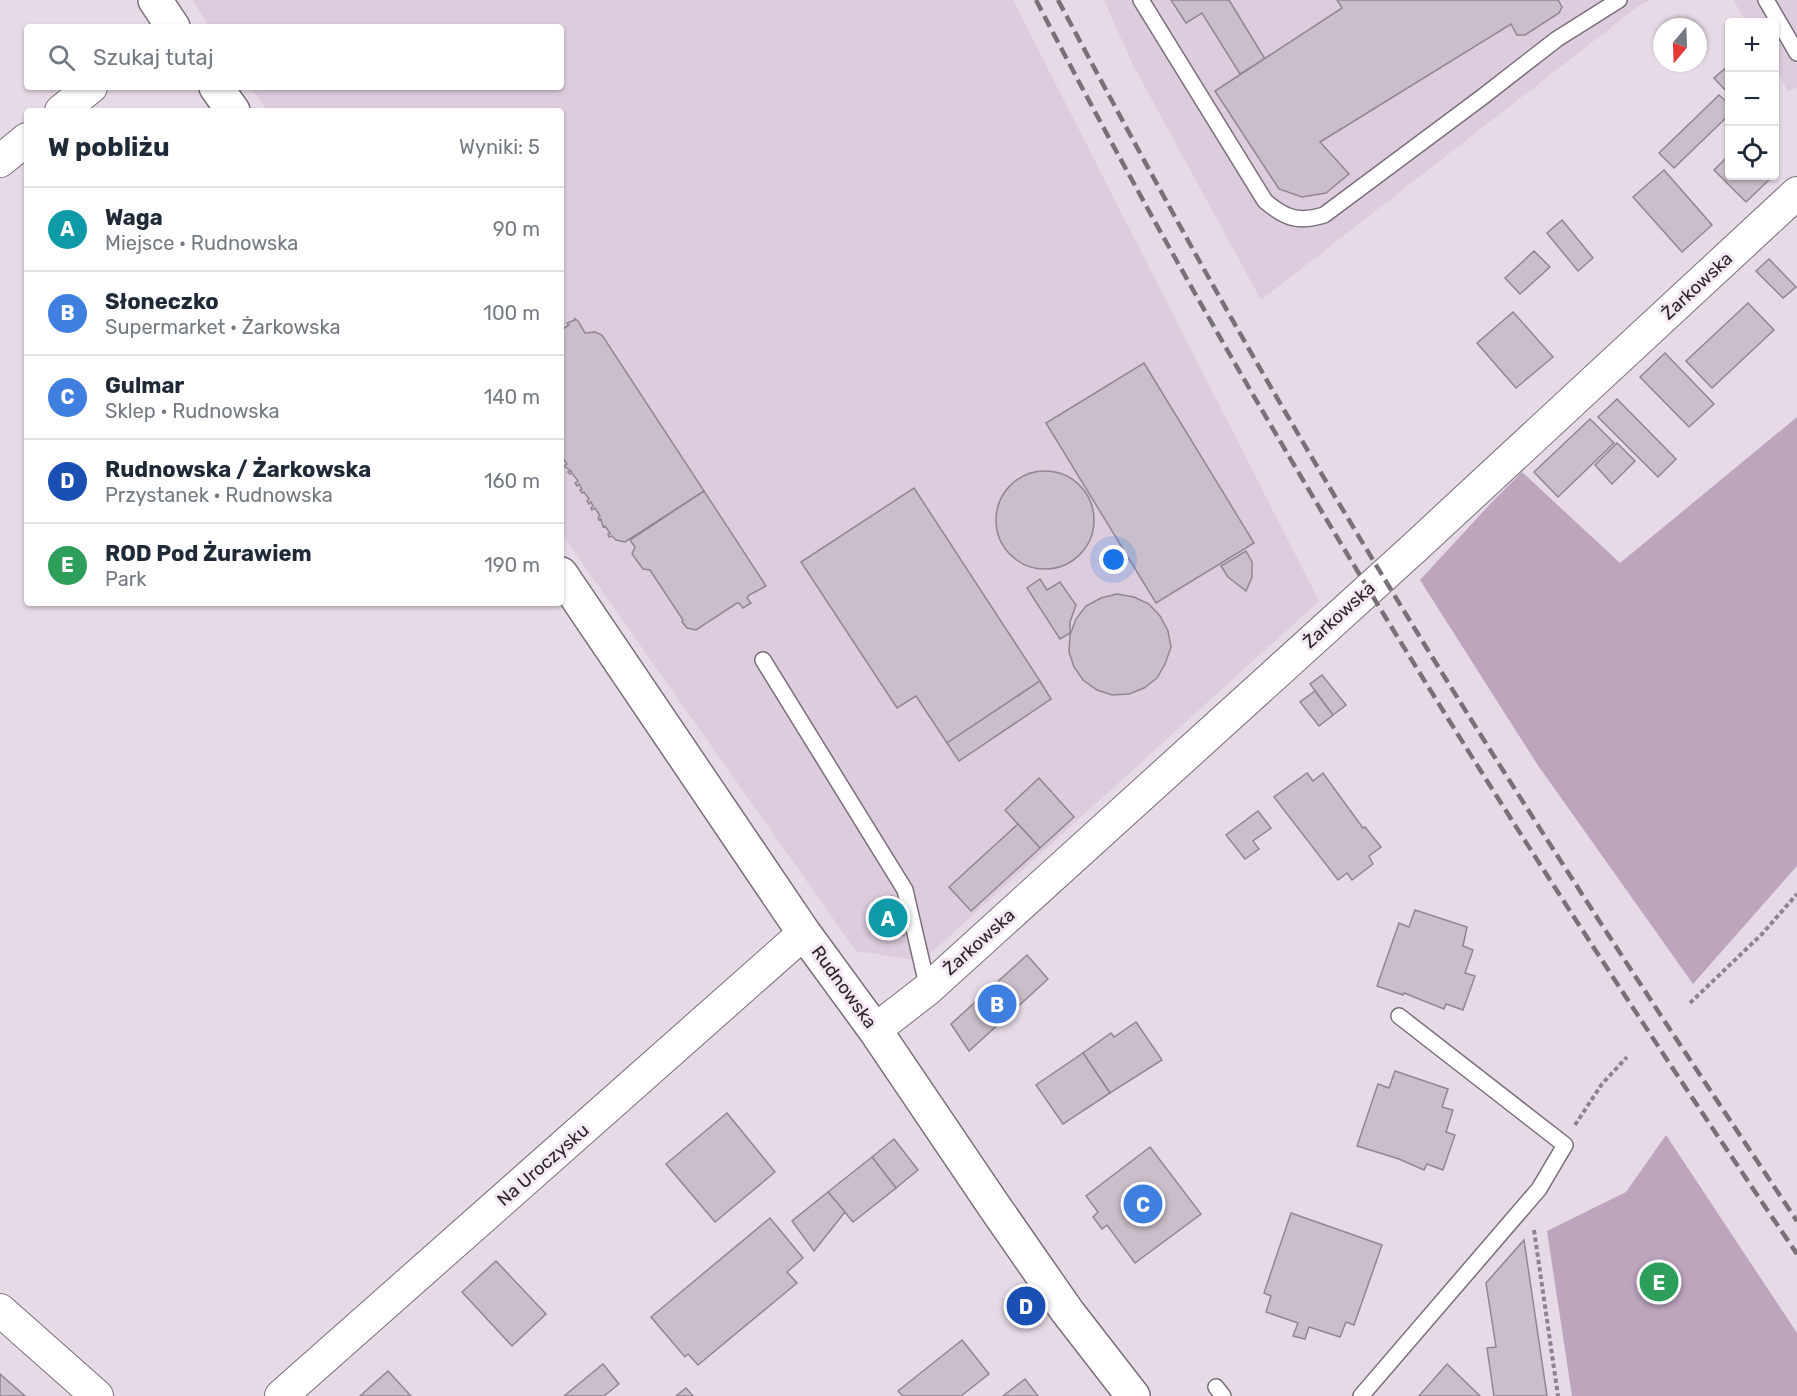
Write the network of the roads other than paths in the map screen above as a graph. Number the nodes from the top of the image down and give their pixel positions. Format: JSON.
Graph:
{"nodes":[{"id":1,"x":1141,"y":0,"type":"edge"},
{"id":2,"x":1619,"y":0,"type":"edge"},
{"id":3,"x":1766,"y":0,"type":"edge"},
{"id":4,"x":1797,"y":53,"type":"edge"},
{"id":5,"x":87,"y":90,"type":"edge"},
{"id":6,"x":218,"y":90,"type":"edge"},
{"id":7,"x":66,"y":108,"type":"edge"},
{"id":8,"x":231,"y":108,"type":"edge"},
{"id":9,"x":24,"y":141,"type":"edge"},
{"id":10,"x":0,"y":161,"type":"edge"},
{"id":11,"x":1797,"y":193,"type":"edge"},
{"id":12,"x":564,"y":578,"type":"edge"},
{"id":13,"x":762,"y":660,"type":"dead end"},
{"id":14,"x":804,"y":933,"type":"junction"},
{"id":15,"x":928,"y":989,"type":"junction"},
{"id":16,"x":1399,"y":1016,"type":"dead end"},
{"id":17,"x":875,"y":1030,"type":"junction"},
{"id":18,"x":0,"y":1310,"type":"edge"},
{"id":19,"x":97,"y":1396,"type":"edge"},
{"id":20,"x":281,"y":1396,"type":"edge"},
{"id":21,"x":1132,"y":1396,"type":"edge"},
{"id":22,"x":1361,"y":1396,"type":"edge"}],
"edges":[{"from":1,"to":2,"type":"lane"},
{"from":3,"to":4,"type":"lane"},
{"from":5,"to":7,"type":"street"},
{"from":6,"to":8,"type":"main road"},
{"from":9,"to":10,"type":"street"},
{"from":11,"to":15,"type":"street","name":"Żarkowska"},
{"from":12,"to":14,"type":"main road","name":"Rudnowska"},
{"from":13,"to":15,"type":"lane"},
{"from":14,"to":17,"type":"main road","name":"Rudnowska"},
{"from":14,"to":20,"type":"street","name":"Na Uroczysku"},
{"from":15,"to":17,"type":"street","name":"Żarkowska"},
{"from":16,"to":22,"type":"lane"},
{"from":17,"to":21,"type":"main road","name":"Rudnowska"},
{"from":18,"to":19,"type":"street"}]}
